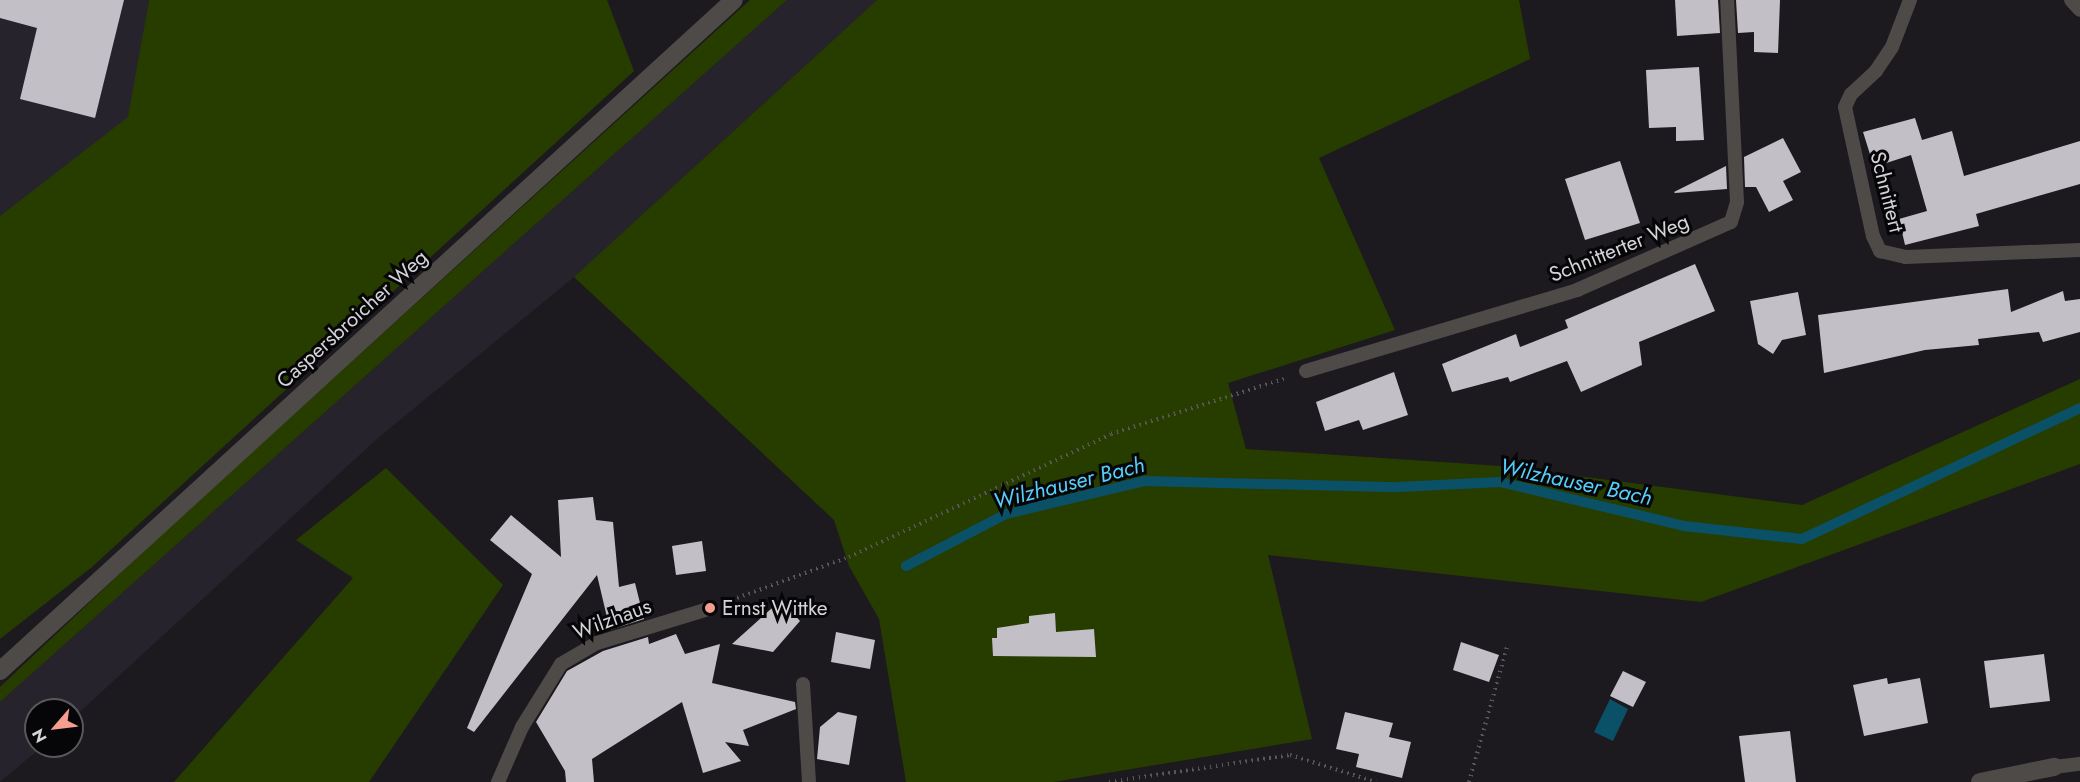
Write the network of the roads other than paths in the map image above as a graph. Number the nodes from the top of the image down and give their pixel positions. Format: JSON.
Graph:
{"nodes":[{"id":1,"x":734,"y":0,"type":"edge"},
{"id":2,"x":1727,"y":0,"type":"edge"},
{"id":3,"x":1910,"y":0,"type":"edge"},
{"id":4,"x":2071,"y":0,"type":"edge"},
{"id":5,"x":2080,"y":10,"type":"edge"},
{"id":6,"x":2080,"y":250,"type":"edge"},
{"id":7,"x":1306,"y":371,"type":"road end"},
{"id":8,"x":705,"y":610,"type":"road end"},
{"id":9,"x":0,"y":671,"type":"edge"},
{"id":10,"x":803,"y":684,"type":"dead end"},
{"id":11,"x":2080,"y":764,"type":"edge"},
{"id":12,"x":2054,"y":768,"type":"joint"},
{"id":13,"x":498,"y":782,"type":"edge"},
{"id":14,"x":809,"y":782,"type":"edge"},
{"id":15,"x":1980,"y":782,"type":"edge"}],
"edges":[{"from":1,"to":9,"type":"street","name":"Caspersbroicher Weg"},
{"from":2,"to":7,"type":"lane","name":"Schnitterter Weg"},
{"from":3,"to":6,"type":"lane","name":"Schnittert"},
{"from":4,"to":5,"type":"lane"},
{"from":8,"to":13,"type":"lane","name":"Wilzhaus"},
{"from":10,"to":14,"type":"lane"},
{"from":11,"to":12,"type":"lane"},
{"from":12,"to":15,"type":"street"}]}
